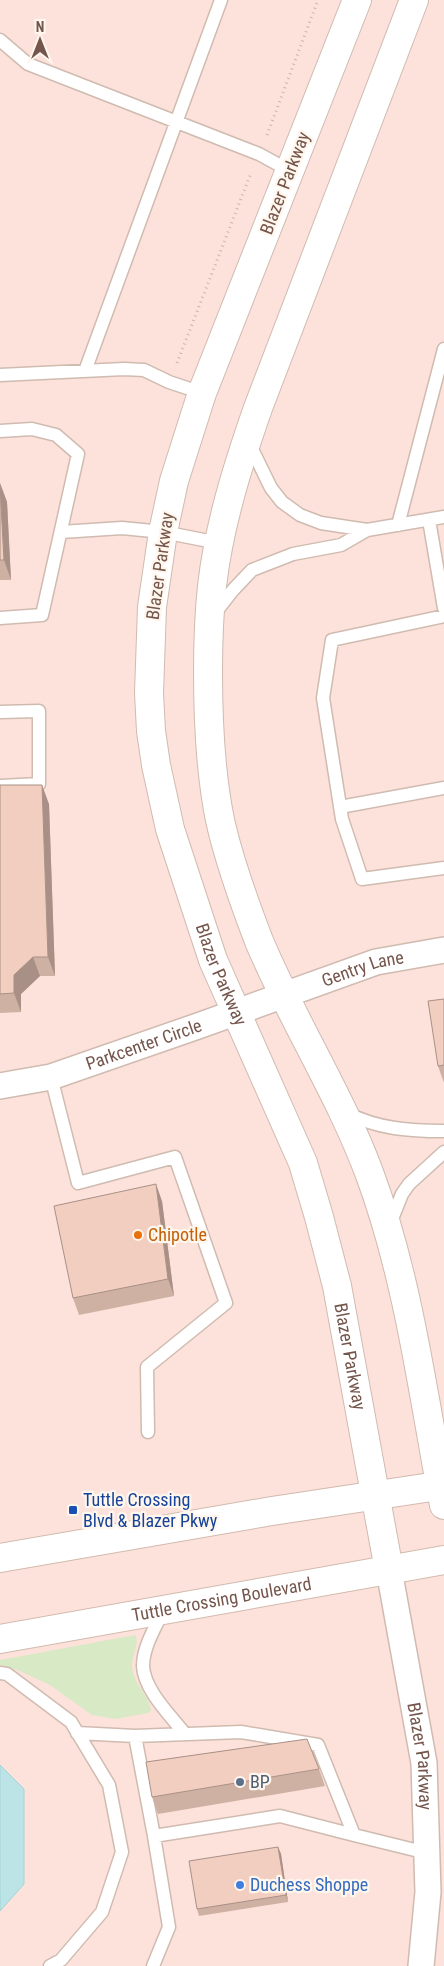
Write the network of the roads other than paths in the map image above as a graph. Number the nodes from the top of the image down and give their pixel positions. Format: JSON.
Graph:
{"nodes":[{"id":1,"x":221,"y":0,"type":"edge"},
{"id":2,"x":357,"y":0,"type":"edge"},
{"id":3,"x":414,"y":0,"type":"edge"},
{"id":4,"x":0,"y":40,"type":"edge"},
{"id":5,"x":176,"y":122,"type":"junction"},
{"id":6,"x":290,"y":171,"type":"junction"},
{"id":7,"x":444,"y":350,"type":"edge"},
{"id":8,"x":85,"y":371,"type":"junction"},
{"id":9,"x":0,"y":375,"type":"edge"},
{"id":10,"x":202,"y":394,"type":"junction"},
{"id":11,"x":0,"y":431,"type":"edge"},
{"id":12,"x":247,"y":439,"type":"junction"},
{"id":13,"x":444,"y":517,"type":"edge"},
{"id":14,"x":429,"y":520,"type":"junction"},
{"id":15,"x":398,"y":525,"type":"junction"},
{"id":16,"x":367,"y":530,"type":"junction"},
{"id":17,"x":61,"y":532,"type":"junction"},
{"id":18,"x":163,"y":532,"type":"junction"},
{"id":19,"x":219,"y":543,"type":"junction"},
{"id":20,"x":444,"y":608,"type":"edge"},
{"id":21,"x":444,"y":616,"type":"edge"},
{"id":22,"x":0,"y":618,"type":"edge"},
{"id":23,"x":208,"y":623,"type":"junction"},
{"id":24,"x":0,"y":712,"type":"edge"},
{"id":25,"x":0,"y":786,"type":"edge"},
{"id":26,"x":444,"y":788,"type":"edge"},
{"id":27,"x":340,"y":807,"type":"junction"},
{"id":28,"x":444,"y":868,"type":"edge"},
{"id":29,"x":444,"y":950,"type":"edge"},
{"id":30,"x":284,"y":995,"type":"junction"},
{"id":31,"x":237,"y":1012,"type":"junction"},
{"id":32,"x":51,"y":1076,"type":"junction"},
{"id":33,"x":0,"y":1086,"type":"edge"},
{"id":34,"x":342,"y":1110,"type":"junction"},
{"id":35,"x":444,"y":1130,"type":"edge"},
{"id":36,"x":444,"y":1152,"type":"edge"},
{"id":37,"x":387,"y":1231,"type":"junction"},
{"id":38,"x":148,"y":1432,"type":"dead end"},
{"id":39,"x":443,"y":1492,"type":"edge"},
{"id":40,"x":375,"y":1495,"type":"junction"},
{"id":41,"x":0,"y":1558,"type":"edge"},
{"id":42,"x":444,"y":1560,"type":"edge"},
{"id":43,"x":389,"y":1570,"type":"junction"},
{"id":44,"x":163,"y":1611,"type":"junction"},
{"id":45,"x":0,"y":1639,"type":"edge"},
{"id":46,"x":0,"y":1673,"type":"edge"},
{"id":47,"x":77,"y":1733,"type":"junction"},
{"id":48,"x":185,"y":1734,"type":"junction"},
{"id":49,"x":135,"y":1736,"type":"junction"},
{"id":50,"x":354,"y":1835,"type":"junction"},
{"id":51,"x":154,"y":1836,"type":"junction"},
{"id":52,"x":427,"y":1853,"type":"junction"},
{"id":53,"x":50,"y":1966,"type":"edge"},
{"id":54,"x":153,"y":1966,"type":"edge"},
{"id":55,"x":421,"y":1966,"type":"edge"}],
"edges":[{"from":1,"to":5,"type":"lane"},
{"from":2,"to":6,"type":"street","name":"Blazer Parkway"},
{"from":3,"to":12,"type":"street"},
{"from":4,"to":5,"type":"lane"},
{"from":5,"to":6,"type":"lane"},
{"from":5,"to":8,"type":"lane"},
{"from":6,"to":10,"type":"street","name":"Blazer Parkway"},
{"from":7,"to":15,"type":"lane"},
{"from":8,"to":9,"type":"lane"},
{"from":8,"to":10,"type":"lane"},
{"from":10,"to":18,"type":"street","name":"Blazer Parkway"},
{"from":11,"to":17,"type":"lane"},
{"from":12,"to":16,"type":"lane"},
{"from":12,"to":19,"type":"street"},
{"from":13,"to":14,"type":"lane"},
{"from":14,"to":15,"type":"lane"},
{"from":14,"to":20,"type":"lane"},
{"from":15,"to":16,"type":"lane"},
{"from":16,"to":23,"type":"lane"},
{"from":17,"to":18,"type":"lane"},
{"from":17,"to":22,"type":"lane"},
{"from":18,"to":19,"type":"lane"},
{"from":18,"to":31,"type":"street","name":"Blazer Parkway"},
{"from":19,"to":23,"type":"street"},
{"from":21,"to":27,"type":"lane"},
{"from":23,"to":30,"type":"street"},
{"from":24,"to":25,"type":"lane"},
{"from":26,"to":27,"type":"lane"},
{"from":27,"to":28,"type":"lane"},
{"from":29,"to":30,"type":"street","name":"Gentry Lane"},
{"from":30,"to":31,"type":"street","name":"Parkcenter Circle"},
{"from":30,"to":34,"type":"street"},
{"from":31,"to":32,"type":"street","name":"Parkcenter Circle"},
{"from":31,"to":40,"type":"street","name":"Blazer Parkway"},
{"from":32,"to":33,"type":"street","name":"Parkcenter Circle"},
{"from":32,"to":38,"type":"lane"},
{"from":34,"to":35,"type":"lane"},
{"from":34,"to":37,"type":"street"},
{"from":36,"to":37,"type":"lane"},
{"from":37,"to":39,"type":"street"},
{"from":39,"to":40,"type":"street"},
{"from":40,"to":41,"type":"street"},
{"from":40,"to":43,"type":"street","name":"Blazer Parkway"},
{"from":42,"to":43,"type":"street","name":"Tuttle Crossing Boulevard"},
{"from":43,"to":44,"type":"street","name":"Tuttle Crossing Boulevard"},
{"from":43,"to":52,"type":"street","name":"Blazer Parkway"},
{"from":44,"to":45,"type":"street","name":"Tuttle Crossing Boulevard"},
{"from":44,"to":48,"type":"lane"},
{"from":46,"to":47,"type":"lane"},
{"from":47,"to":49,"type":"lane"},
{"from":47,"to":53,"type":"lane"},
{"from":48,"to":49,"type":"lane"},
{"from":48,"to":50,"type":"lane"},
{"from":49,"to":51,"type":"lane"},
{"from":50,"to":51,"type":"lane"},
{"from":50,"to":52,"type":"lane"},
{"from":51,"to":54,"type":"lane"},
{"from":52,"to":55,"type":"street","name":"Blazer Parkway"}]}
